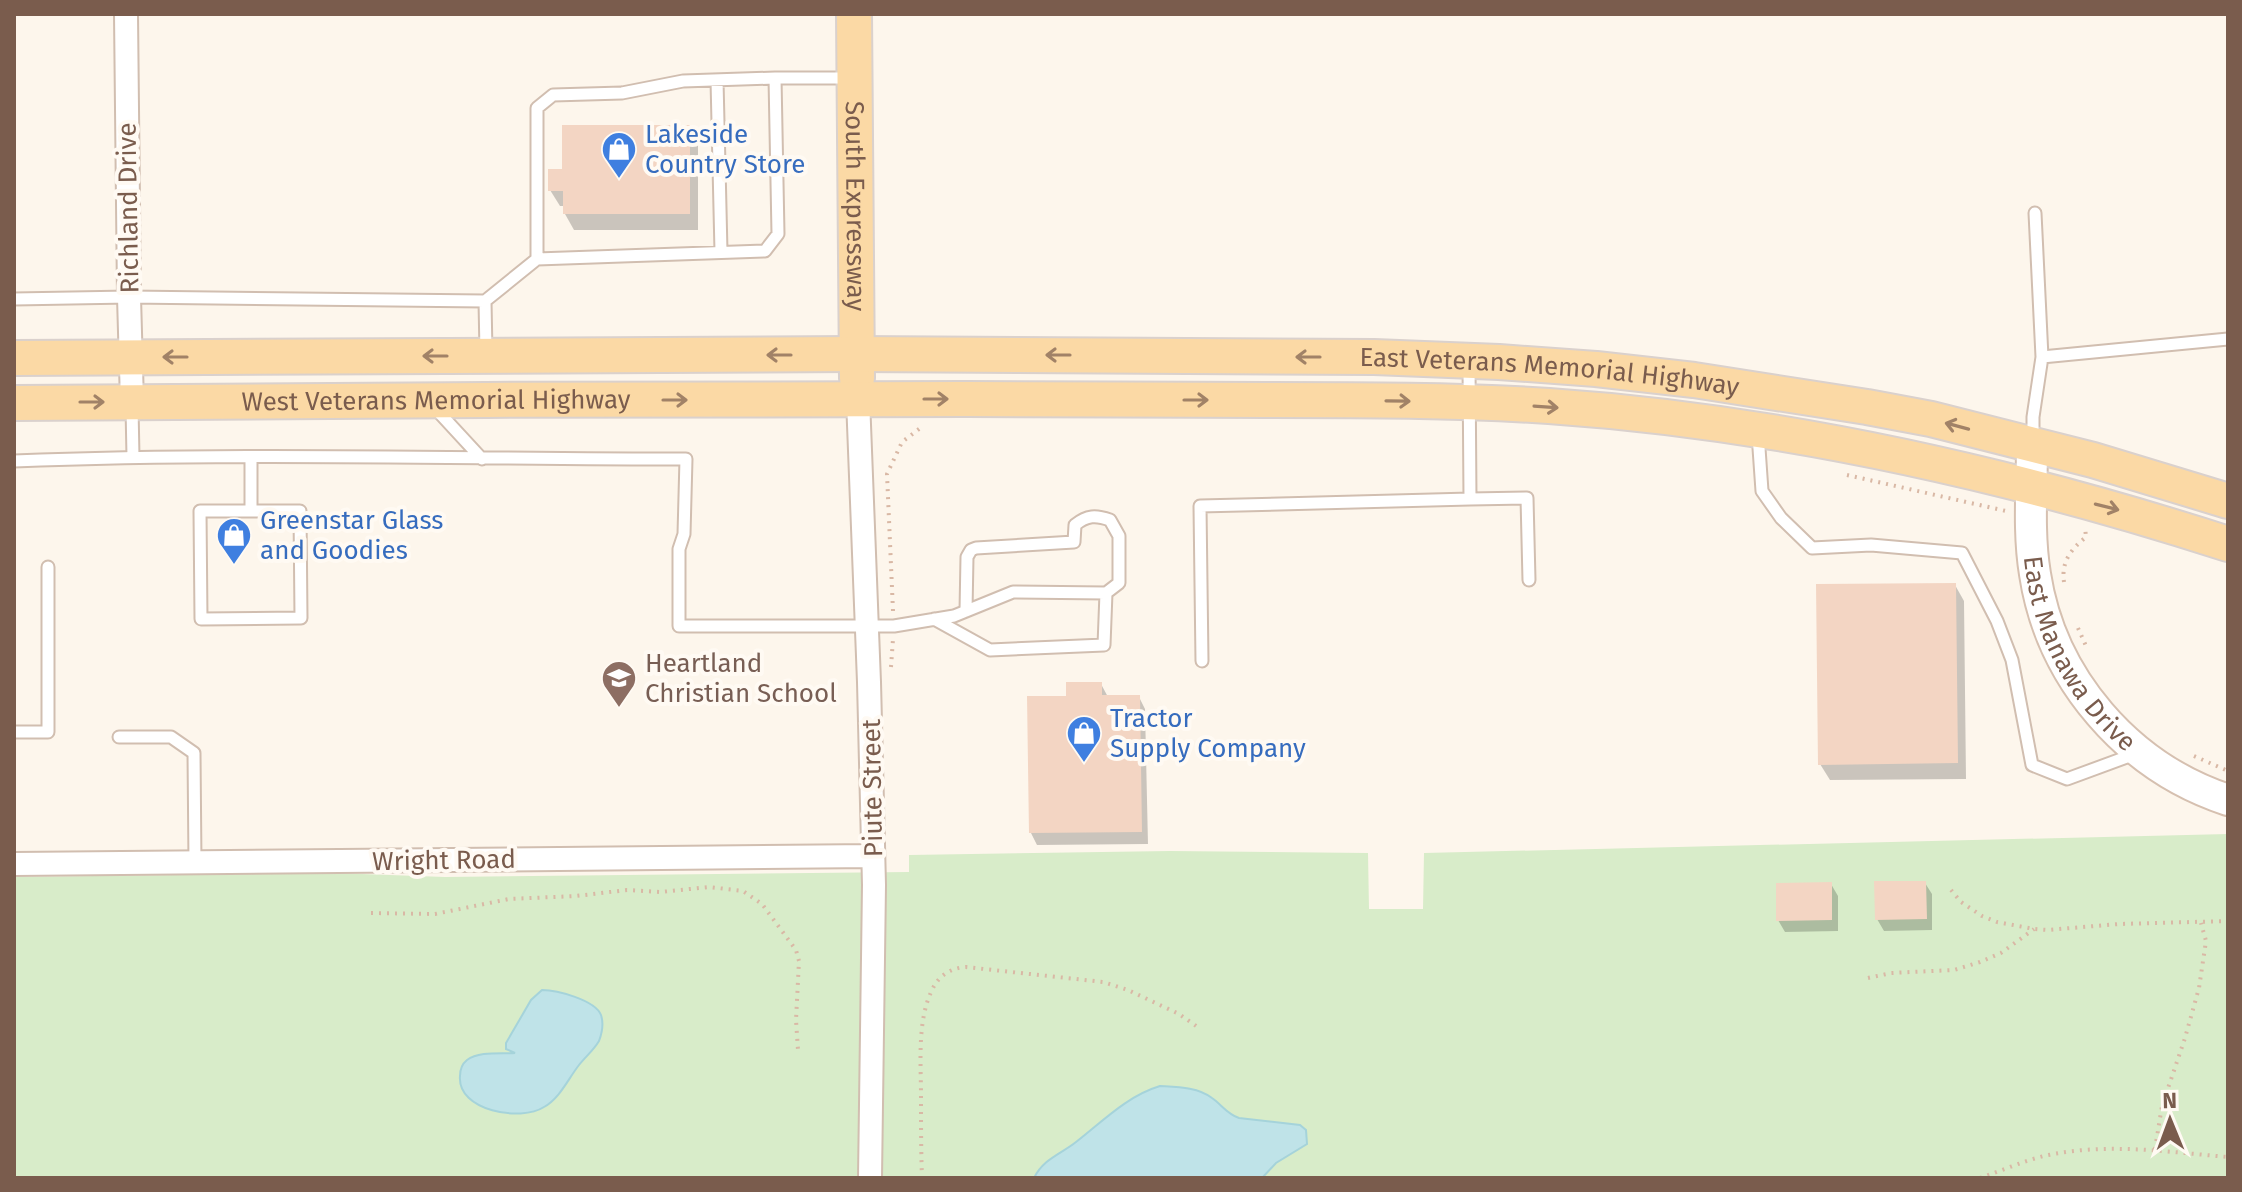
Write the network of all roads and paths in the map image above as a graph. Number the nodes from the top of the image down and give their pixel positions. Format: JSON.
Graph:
{"nodes":[{"id":1,"x":126,"y":14,"type":"edge"},
{"id":2,"x":854,"y":14,"type":"edge"},
{"id":3,"x":775,"y":78,"type":"junction"},
{"id":4,"x":855,"y":78,"type":"junction"},
{"id":5,"x":717,"y":80,"type":"junction"},
{"id":6,"x":2035,"y":213,"type":"dead end"},
{"id":7,"x":721,"y":252,"type":"junction"},
{"id":8,"x":537,"y":259,"type":"junction"},
{"id":9,"x":129,"y":297,"type":"junction"},
{"id":10,"x":14,"y":299,"type":"edge"},
{"id":11,"x":485,"y":301,"type":"junction"},
{"id":12,"x":2228,"y":339,"type":"edge"},
{"id":13,"x":857,"y":354,"type":"junction"},
{"id":14,"x":486,"y":356,"type":"junction"},
{"id":15,"x":130,"y":357,"type":"junction"},
{"id":16,"x":2042,"y":357,"type":"junction"},
{"id":17,"x":14,"y":358,"type":"edge"},
{"id":18,"x":1470,"y":361,"type":"junction"},
{"id":19,"x":858,"y":399,"type":"junction"},
{"id":20,"x":429,"y":401,"type":"junction"},
{"id":21,"x":132,"y":402,"type":"junction"},
{"id":22,"x":14,"y":403,"type":"edge"},
{"id":23,"x":1468,"y":403,"type":"junction"},
{"id":24,"x":933,"y":424,"type":"dead end"},
{"id":25,"x":1758,"y":430,"type":"junction"},
{"id":26,"x":2032,"y":446,"type":"junction"},
{"id":27,"x":133,"y":457,"type":"junction"},
{"id":28,"x":251,"y":457,"type":"junction"},
{"id":29,"x":482,"y":459,"type":"junction"},
{"id":30,"x":14,"y":461,"type":"edge"},
{"id":31,"x":1843,"y":473,"type":"dead end"},
{"id":32,"x":1470,"y":499,"type":"junction"},
{"id":33,"x":2228,"y":501,"type":"edge"},
{"id":34,"x":2031,"y":502,"type":"junction"},
{"id":35,"x":251,"y":511,"type":"junction"},
{"id":36,"x":2072,"y":525,"type":"dead end"},
{"id":37,"x":2228,"y":544,"type":"edge"},
{"id":38,"x":48,"y":567,"type":"dead end"},
{"id":39,"x":1529,"y":580,"type":"dead end"},
{"id":40,"x":2064,"y":584,"type":"dead end"},
{"id":41,"x":1106,"y":593,"type":"junction"},
{"id":42,"x":966,"y":611,"type":"junction"},
{"id":43,"x":2073,"y":617,"type":"dead end"},
{"id":44,"x":934,"y":619,"type":"junction"},
{"id":45,"x":867,"y":625,"type":"junction"},
{"id":46,"x":894,"y":626,"type":"junction"},
{"id":47,"x":2089,"y":652,"type":"dead end"},
{"id":48,"x":1202,"y":661,"type":"dead end"},
{"id":49,"x":890,"y":673,"type":"dead end"},
{"id":50,"x":14,"y":732,"type":"edge"},
{"id":51,"x":119,"y":737,"type":"dead end"},
{"id":52,"x":2139,"y":752,"type":"junction"},
{"id":53,"x":2194,"y":756,"type":"dead end"},
{"id":54,"x":2228,"y":771,"type":"edge"},
{"id":55,"x":2228,"y":800,"type":"edge"},
{"id":56,"x":873,"y":856,"type":"junction"},
{"id":57,"x":195,"y":862,"type":"junction"},
{"id":58,"x":14,"y":864,"type":"edge"},
{"id":59,"x":1951,"y":890,"type":"dead end"},
{"id":60,"x":371,"y":913,"type":"dead end"},
{"id":61,"x":2228,"y":921,"type":"edge"},
{"id":62,"x":2201,"y":923,"type":"junction"},
{"id":63,"x":2034,"y":929,"type":"junction"},
{"id":64,"x":1868,"y":978,"type":"dead end"},
{"id":65,"x":1199,"y":1028,"type":"dead end"},
{"id":66,"x":798,"y":1050,"type":"dead end"},
{"id":67,"x":2155,"y":1149,"type":"junction"},
{"id":68,"x":2228,"y":1157,"type":"edge"},
{"id":69,"x":870,"y":1178,"type":"edge"},
{"id":70,"x":922,"y":1178,"type":"edge"},
{"id":71,"x":1980,"y":1178,"type":"edge"}],
"edges":[{"from":1,"to":9,"type":"street","name":"Richland Drive"},
{"from":2,"to":4,"type":"main road","name":"South Expressway"},
{"from":3,"to":4,"type":"lane"},
{"from":3,"to":5,"type":"lane"},
{"from":3,"to":7,"type":"lane"},
{"from":4,"to":13,"type":"main road","name":"South Expressway"},
{"from":5,"to":7,"type":"lane"},
{"from":5,"to":8,"type":"lane"},
{"from":6,"to":16,"type":"lane"},
{"from":7,"to":8,"type":"lane"},
{"from":8,"to":11,"type":"lane"},
{"from":9,"to":10,"type":"lane"},
{"from":9,"to":11,"type":"lane"},
{"from":9,"to":15,"type":"street","name":"Richland Drive"},
{"from":11,"to":14,"type":"lane"},
{"from":12,"to":16,"type":"lane"},
{"from":13,"to":14,"type":"main road","name":"West Veterans Memorial Highway","one_way":true},
{"from":18,"to":13,"type":"main road","name":"East Veterans Memorial Highway","one_way":true},
{"from":13,"to":19,"type":"main road","name":"South Expressway"},
{"from":14,"to":15,"type":"main road","name":"West Veterans Memorial Highway","one_way":true},
{"from":15,"to":17,"type":"main road","name":"West Veterans Memorial Highway"},
{"from":15,"to":21,"type":"street","name":"Richland Drive"},
{"from":16,"to":26,"type":"lane"},
{"from":18,"to":23,"type":"lane"},
{"from":26,"to":18,"type":"main road","name":"East Veterans Memorial Highway","one_way":true},
{"from":20,"to":19,"type":"main road","name":"West Veterans Memorial Highway","one_way":true},
{"from":19,"to":23,"type":"main road","name":"East Veterans Memorial Highway","one_way":true},
{"from":19,"to":45,"type":"street","name":"Piute Street"},
{"from":20,"to":21,"type":"main road","name":"West Veterans Memorial Highway"},
{"from":20,"to":29,"type":"lane"},
{"from":22,"to":21,"type":"main road","name":"West Veterans Memorial Highway","one_way":true},
{"from":21,"to":27,"type":"lane"},
{"from":23,"to":25,"type":"main road","name":"East Veterans Memorial Highway","one_way":true},
{"from":23,"to":32,"type":"lane"},
{"from":24,"to":46,"type":"path"},
{"from":25,"to":34,"type":"main road","name":"East Veterans Memorial Highway"},
{"from":25,"to":52,"type":"lane"},
{"from":26,"to":33,"type":"main road","name":"East Veterans Memorial Highway"},
{"from":26,"to":34,"type":"street","name":"East Manawa Drive"},
{"from":27,"to":28,"type":"lane"},
{"from":27,"to":30,"type":"lane"},
{"from":28,"to":29,"type":"lane"},
{"from":28,"to":35,"type":"lane"},
{"from":29,"to":45,"type":"lane"},
{"from":31,"to":34,"type":"path"},
{"from":32,"to":39,"type":"lane"},
{"from":32,"to":48,"type":"lane"},
{"from":34,"to":37,"type":"main road","name":"East Veterans Memorial Highway","one_way":true},
{"from":34,"to":52,"type":"street","name":"East Manawa Drive"},
{"from":35,"to":35,"type":"lane"},
{"from":36,"to":40,"type":"path"},
{"from":38,"to":50,"type":"lane"},
{"from":41,"to":42,"type":"lane"},
{"from":41,"to":42,"type":"lane"},
{"from":41,"to":44,"type":"lane"},
{"from":42,"to":44,"type":"lane"},
{"from":43,"to":47,"type":"path"},
{"from":44,"to":46,"type":"lane"},
{"from":45,"to":46,"type":"lane"},
{"from":45,"to":56,"type":"street","name":"Piute Street"},
{"from":46,"to":49,"type":"path"},
{"from":51,"to":57,"type":"lane"},
{"from":52,"to":55,"type":"street","name":"East Manawa Drive"},
{"from":53,"to":54,"type":"path"},
{"from":56,"to":57,"type":"street","name":"Wright Road"},
{"from":56,"to":69,"type":"street","name":"Piute Street"},
{"from":57,"to":58,"type":"street","name":"Wright Road"},
{"from":59,"to":63,"type":"path"},
{"from":60,"to":66,"type":"path"},
{"from":61,"to":62,"type":"path"},
{"from":62,"to":63,"type":"path"},
{"from":62,"to":67,"type":"path"},
{"from":63,"to":64,"type":"path"},
{"from":65,"to":70,"type":"path"},
{"from":67,"to":68,"type":"path"},
{"from":67,"to":71,"type":"path"}]}
